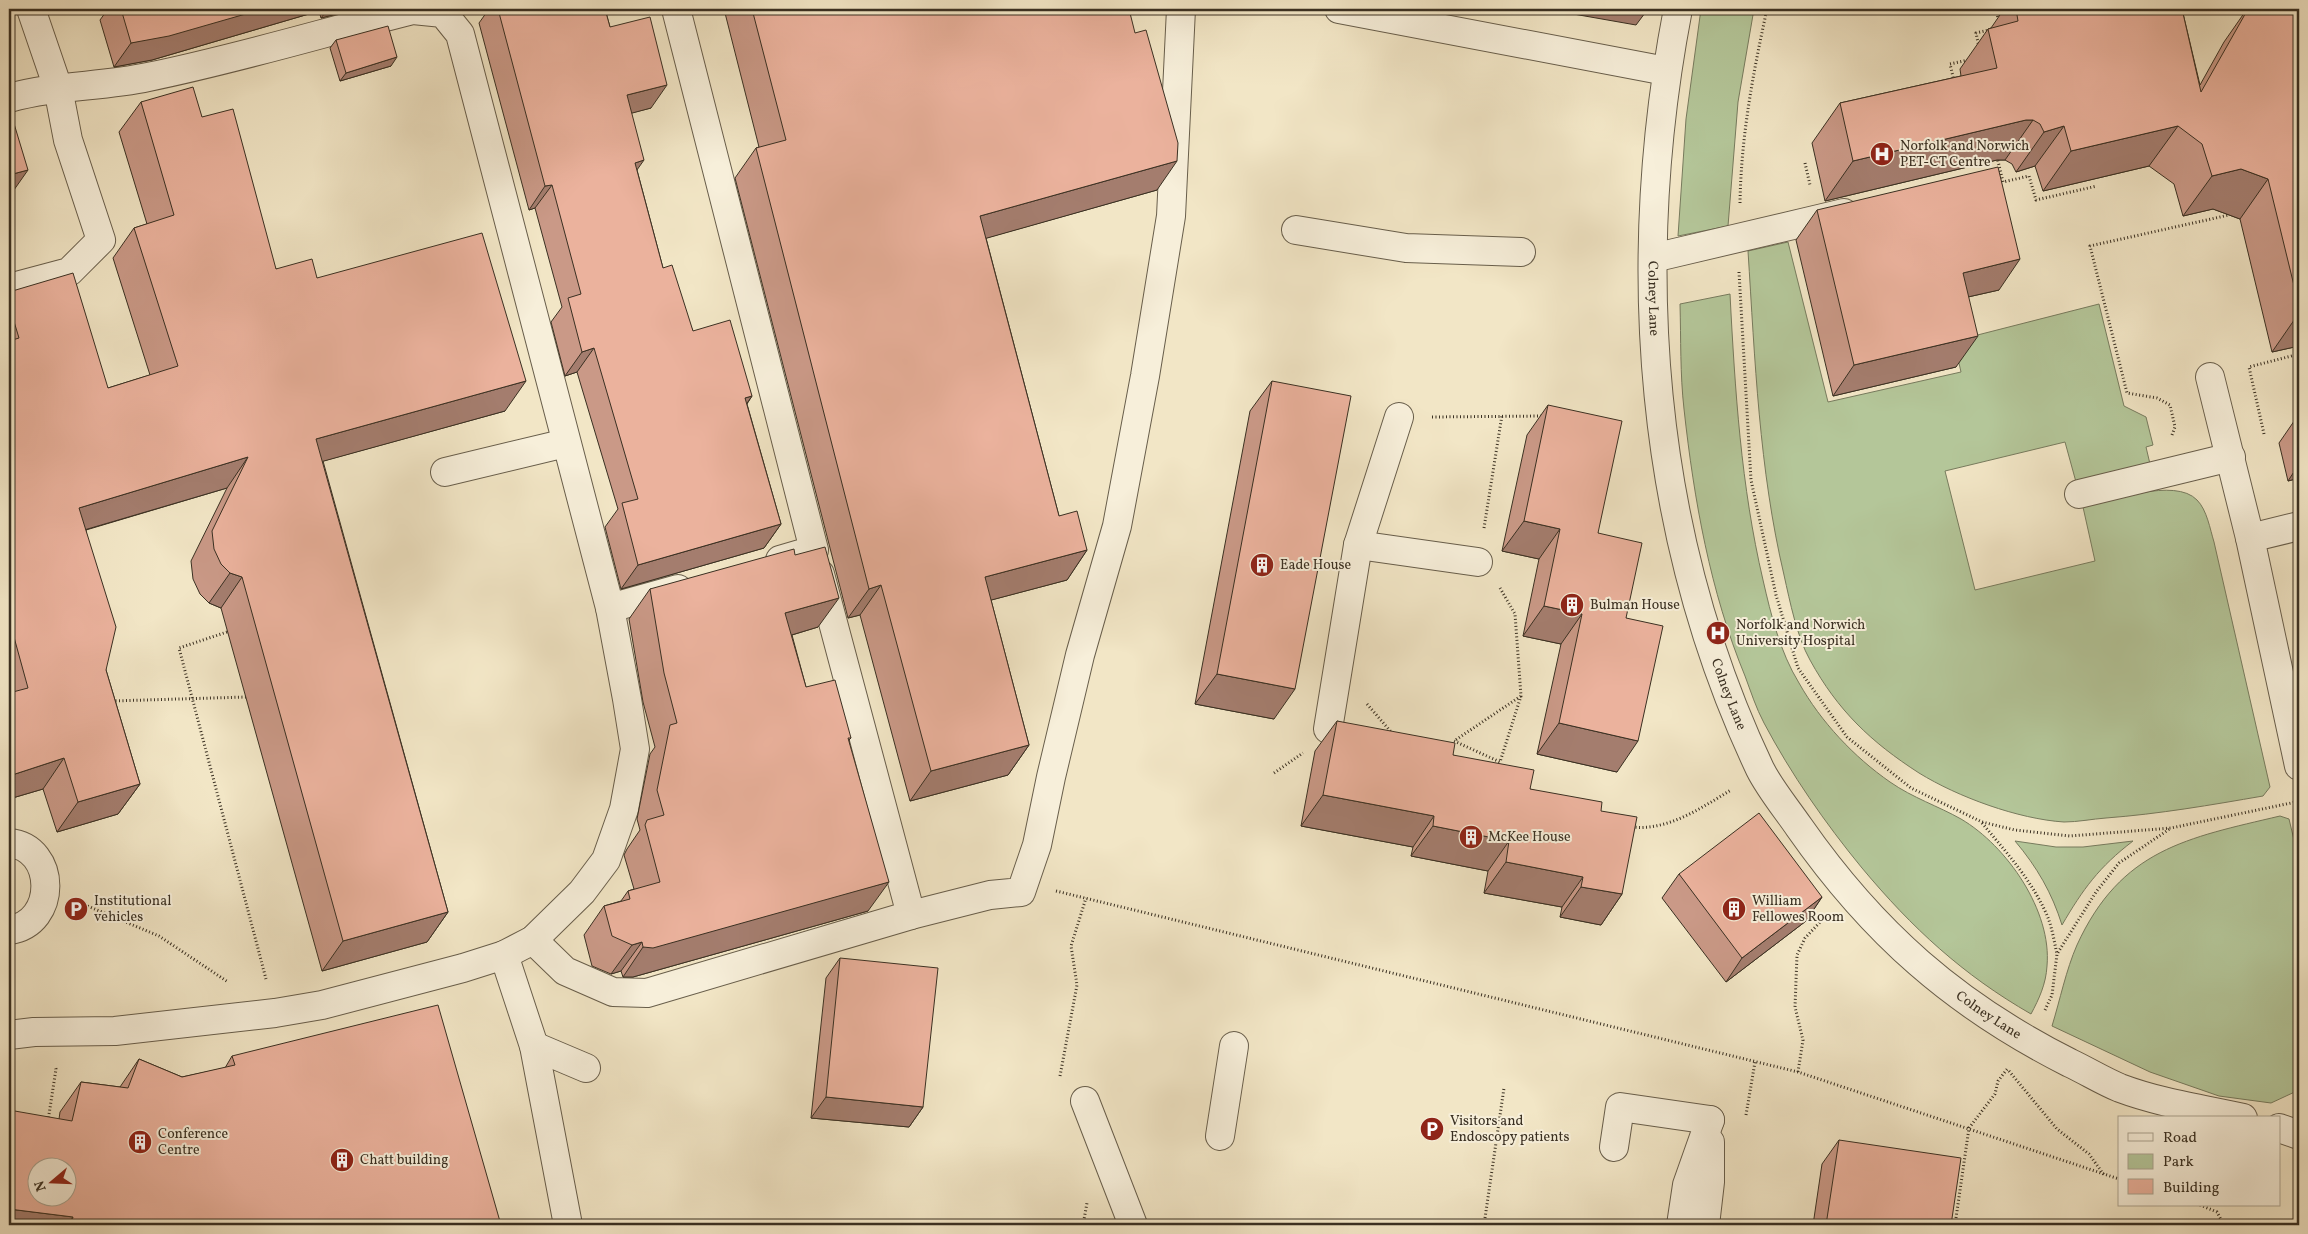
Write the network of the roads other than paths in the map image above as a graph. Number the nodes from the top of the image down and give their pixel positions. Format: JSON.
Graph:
{"nodes":[{"id":1,"x":31,"y":9,"type":"edge"},
{"id":2,"x":675,"y":9,"type":"edge"},
{"id":3,"x":1181,"y":9,"type":"edge"},
{"id":4,"x":1340,"y":9,"type":"edge"},
{"id":5,"x":1678,"y":9,"type":"edge"},
{"id":6,"x":447,"y":11,"type":"edge"},
{"id":7,"x":1666,"y":71,"type":"junction"},
{"id":8,"x":58,"y":88,"type":"junction"},
{"id":9,"x":9,"y":98,"type":"edge"},
{"id":10,"x":1867,"y":208,"type":"edge"},
{"id":11,"x":1296,"y":230,"type":"dead end"},
{"id":12,"x":1521,"y":252,"type":"dead end"},
{"id":13,"x":1653,"y":258,"type":"junction"},
{"id":14,"x":9,"y":288,"type":"edge"},
{"id":15,"x":2210,"y":377,"type":"dead end"},
{"id":16,"x":1399,"y":417,"type":"road end"},
{"id":17,"x":566,"y":443,"type":"junction"},
{"id":18,"x":2231,"y":457,"type":"junction"},
{"id":19,"x":445,"y":472,"type":"dead end"},
{"id":20,"x":2079,"y":494,"type":"dead end"},
{"id":21,"x":2299,"y":526,"type":"edge"},
{"id":22,"x":2250,"y":538,"type":"junction"},
{"id":23,"x":1358,"y":545,"type":"junction"},
{"id":24,"x":814,"y":550,"type":"junction"},
{"id":25,"x":1478,"y":562,"type":"dead end"},
{"id":26,"x":758,"y":566,"type":"edge"},
{"id":27,"x":703,"y":582,"type":"edge"},
{"id":28,"x":610,"y":608,"type":"junction"},
{"id":29,"x":1328,"y":729,"type":"dead end"},
{"id":30,"x":2299,"y":766,"type":"edge"},
{"id":31,"x":9,"y":843,"type":"edge"},
{"id":32,"x":910,"y":915,"type":"junction"},
{"id":33,"x":9,"y":930,"type":"edge"},
{"id":34,"x":533,"y":940,"type":"junction"},
{"id":35,"x":504,"y":955,"type":"junction"},
{"id":36,"x":9,"y":1035,"type":"edge"},
{"id":37,"x":534,"y":1046,"type":"junction"},
{"id":38,"x":1234,"y":1046,"type":"dead end"},
{"id":39,"x":586,"y":1068,"type":"dead end"},
{"id":40,"x":1085,"y":1101,"type":"dead end"},
{"id":41,"x":2233,"y":1116,"type":"edge"},
{"id":42,"x":1710,"y":1120,"type":"junction"},
{"id":43,"x":2280,"y":1128,"type":"edge"},
{"id":44,"x":2299,"y":1135,"type":"edge"},
{"id":45,"x":1220,"y":1136,"type":"dead end"},
{"id":46,"x":1614,"y":1147,"type":"dead end"},
{"id":47,"x":568,"y":1225,"type":"edge"},
{"id":48,"x":1133,"y":1225,"type":"edge"},
{"id":49,"x":1681,"y":1225,"type":"edge"},
{"id":50,"x":1704,"y":1225,"type":"edge"}],
"edges":[{"from":1,"to":8,"type":"street"},
{"from":2,"to":24,"type":"street"},
{"from":3,"to":32,"type":"street"},
{"from":4,"to":7,"type":"street"},
{"from":5,"to":7,"type":"street","name":"Colney Lane"},
{"from":6,"to":8,"type":"street"},
{"from":6,"to":17,"type":"street"},
{"from":7,"to":13,"type":"street","name":"Colney Lane"},
{"from":8,"to":9,"type":"street"},
{"from":8,"to":14,"type":"street"},
{"from":10,"to":13,"type":"street"},
{"from":11,"to":12,"type":"street"},
{"from":13,"to":41,"type":"street","name":"Colney Lane"},
{"from":15,"to":18,"type":"street"},
{"from":16,"to":23,"type":"street"},
{"from":17,"to":19,"type":"street"},
{"from":17,"to":28,"type":"street"},
{"from":18,"to":20,"type":"street"},
{"from":18,"to":22,"type":"street"},
{"from":21,"to":22,"type":"street"},
{"from":22,"to":30,"type":"street"},
{"from":23,"to":25,"type":"street"},
{"from":23,"to":29,"type":"street"},
{"from":24,"to":26,"type":"street"},
{"from":24,"to":32,"type":"street"},
{"from":27,"to":28,"type":"street"},
{"from":28,"to":34,"type":"street"},
{"from":31,"to":33,"type":"street"},
{"from":32,"to":34,"type":"street"},
{"from":34,"to":35,"type":"street"},
{"from":35,"to":36,"type":"street"},
{"from":35,"to":37,"type":"street"},
{"from":37,"to":39,"type":"street"},
{"from":37,"to":47,"type":"street"},
{"from":38,"to":45,"type":"street"},
{"from":40,"to":48,"type":"street"},
{"from":42,"to":46,"type":"street"},
{"from":42,"to":49,"type":"street"},
{"from":42,"to":50,"type":"street"},
{"from":43,"to":44,"type":"street"}]}
